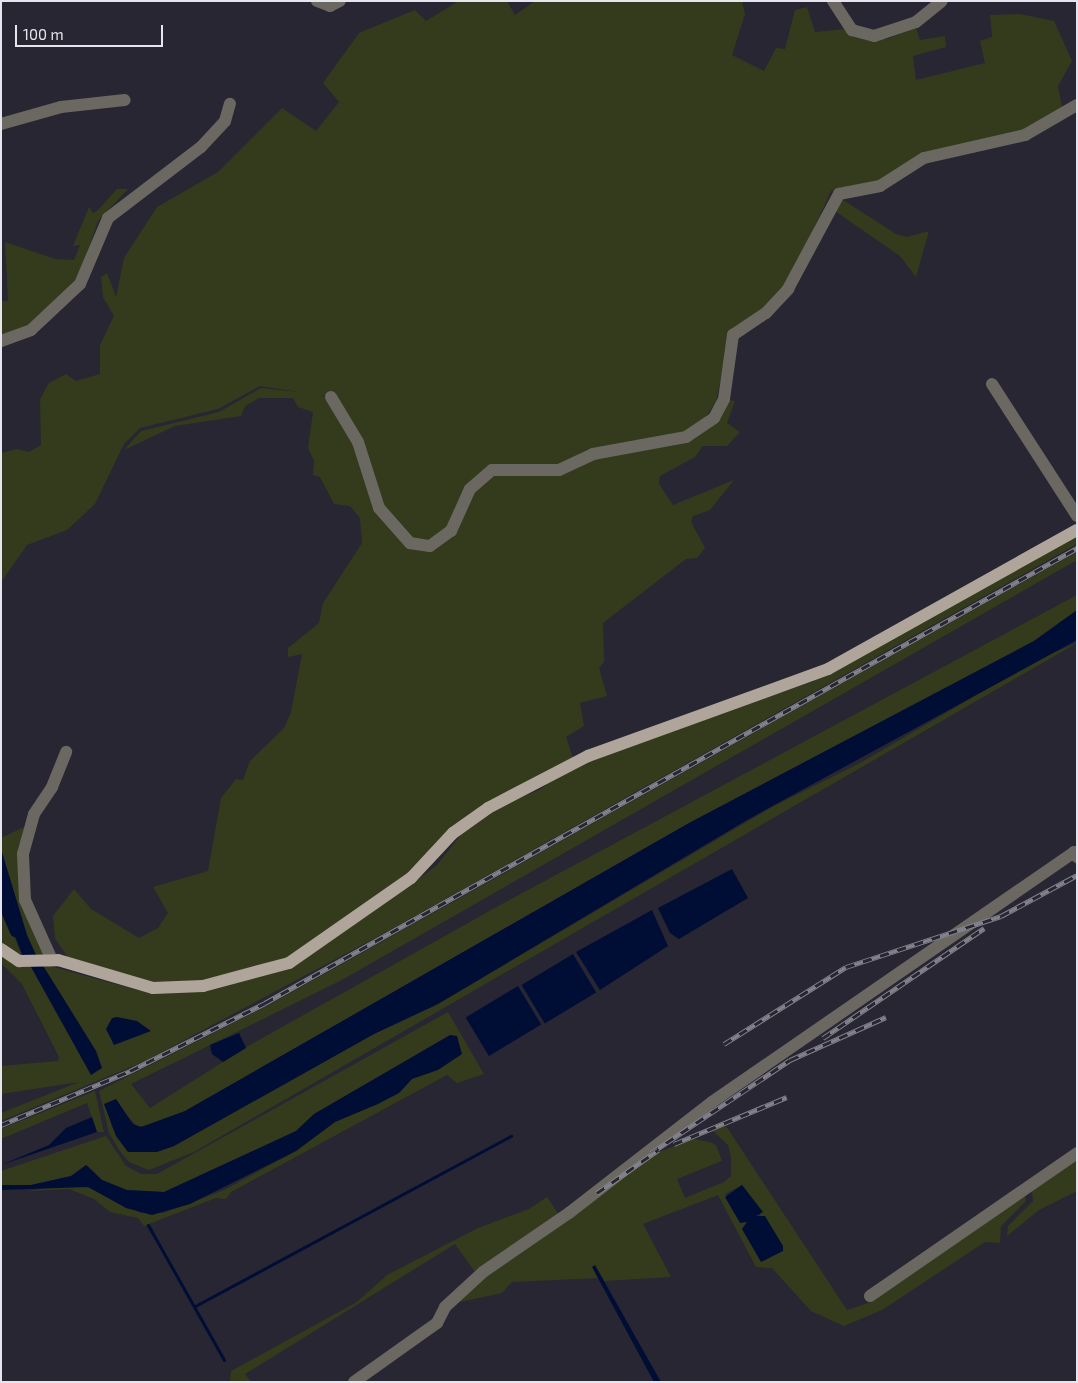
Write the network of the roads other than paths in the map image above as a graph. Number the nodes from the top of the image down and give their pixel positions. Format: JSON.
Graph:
{"nodes":[{"id":1,"x":317,"y":1,"type":"edge"},
{"id":2,"x":340,"y":1,"type":"edge"},
{"id":3,"x":833,"y":1,"type":"edge"},
{"id":4,"x":942,"y":1,"type":"edge"},
{"id":5,"x":125,"y":100,"type":"dead end"},
{"id":6,"x":230,"y":104,"type":"dead end"},
{"id":7,"x":1077,"y":105,"type":"edge"},
{"id":8,"x":1,"y":124,"type":"edge"},
{"id":9,"x":1,"y":341,"type":"edge"},
{"id":10,"x":992,"y":384,"type":"dead end"},
{"id":11,"x":331,"y":397,"type":"dead end"},
{"id":12,"x":1077,"y":516,"type":"edge"},
{"id":13,"x":1077,"y":530,"type":"edge"},
{"id":14,"x":66,"y":752,"type":"dead end"},
{"id":15,"x":1077,"y":857,"type":"edge"},
{"id":16,"x":1,"y":949,"type":"edge"},
{"id":17,"x":46,"y":960,"type":"junction"},
{"id":18,"x":1077,"y":1153,"type":"edge"},
{"id":19,"x":870,"y":1296,"type":"dead end"},
{"id":20,"x":354,"y":1382,"type":"edge"}],
"edges":[{"from":1,"to":2,"type":"street"},
{"from":3,"to":4,"type":"street"},
{"from":5,"to":8,"type":"street"},
{"from":6,"to":9,"type":"street"},
{"from":7,"to":11,"type":"street"},
{"from":10,"to":12,"type":"street"},
{"from":13,"to":17,"type":"main road"},
{"from":14,"to":17,"type":"street"},
{"from":15,"to":20,"type":"street"},
{"from":16,"to":17,"type":"main road"},
{"from":18,"to":19,"type":"street"}]}
